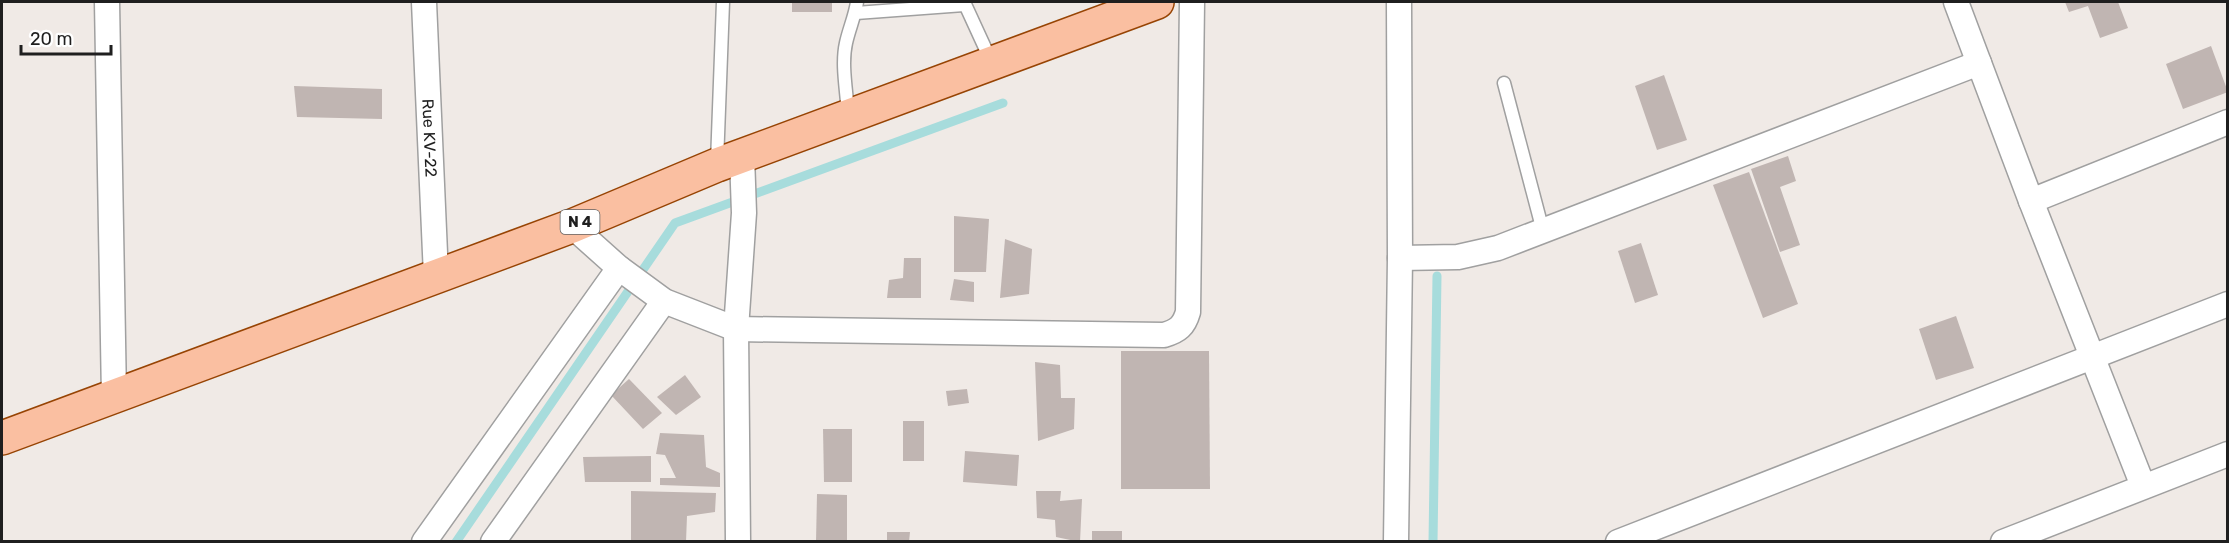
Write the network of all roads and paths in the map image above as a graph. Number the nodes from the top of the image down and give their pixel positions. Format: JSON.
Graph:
{"nodes":[{"id":1,"x":107,"y":2,"type":"edge"},
{"id":2,"x":424,"y":2,"type":"edge"},
{"id":3,"x":723,"y":2,"type":"edge"},
{"id":4,"x":1157,"y":2,"type":"edge"},
{"id":5,"x":1192,"y":2,"type":"edge"},
{"id":6,"x":1399,"y":2,"type":"edge"},
{"id":7,"x":1956,"y":2,"type":"edge"},
{"id":8,"x":964,"y":3,"type":"edge"},
{"id":9,"x":856,"y":7,"type":"edge"},
{"id":10,"x":992,"y":63,"type":"junction"},
{"id":11,"x":1979,"y":63,"type":"junction"},
{"id":12,"x":1504,"y":83,"type":"dead end"},
{"id":13,"x":848,"y":116,"type":"junction"},
{"id":14,"x":2228,"y":122,"type":"edge"},
{"id":15,"x":734,"y":166,"type":"junction"},
{"id":16,"x":2031,"y":201,"type":"junction"},
{"id":17,"x":572,"y":226,"type":"junction"},
{"id":18,"x":1543,"y":231,"type":"junction"},
{"id":19,"x":1400,"y":258,"type":"junction"},
{"id":20,"x":624,"y":272,"type":"junction"},
{"id":21,"x":436,"y":276,"type":"junction"},
{"id":22,"x":658,"y":297,"type":"junction"},
{"id":23,"x":2228,"y":304,"type":"edge"},
{"id":24,"x":736,"y":328,"type":"junction"},
{"id":25,"x":2093,"y":356,"type":"junction"},
{"id":26,"x":114,"y":398,"type":"junction"},
{"id":27,"x":2,"y":438,"type":"edge"},
{"id":28,"x":2228,"y":454,"type":"edge"},
{"id":29,"x":2143,"y":486,"type":"junction"},
{"id":30,"x":424,"y":542,"type":"edge"},
{"id":31,"x":493,"y":542,"type":"edge"},
{"id":32,"x":738,"y":542,"type":"edge"},
{"id":33,"x":1396,"y":542,"type":"edge"},
{"id":34,"x":1618,"y":542,"type":"edge"},
{"id":35,"x":2003,"y":542,"type":"edge"}],
"edges":[{"from":1,"to":26,"type":"street"},
{"from":2,"to":21,"type":"street","name":"Rue KV-22"},
{"from":3,"to":15,"type":"lane"},
{"from":4,"to":10,"type":"main road","number":"N 4"},
{"from":5,"to":24,"type":"street"},
{"from":6,"to":19,"type":"street"},
{"from":7,"to":11,"type":"street"},
{"from":8,"to":9,"type":"lane"},
{"from":8,"to":10,"type":"lane"},
{"from":9,"to":13,"type":"lane"},
{"from":10,"to":13,"type":"main road","number":"N 4"},
{"from":11,"to":16,"type":"street"},
{"from":11,"to":18,"type":"street"},
{"from":12,"to":18,"type":"lane"},
{"from":13,"to":15,"type":"main road","number":"N 4"},
{"from":14,"to":16,"type":"street"},
{"from":15,"to":17,"type":"main road","number":"N 4"},
{"from":15,"to":24,"type":"street"},
{"from":16,"to":25,"type":"street"},
{"from":17,"to":20,"type":"street"},
{"from":17,"to":21,"type":"main road","number":"N 4"},
{"from":18,"to":19,"type":"street"},
{"from":19,"to":33,"type":"street"},
{"from":20,"to":22,"type":"street"},
{"from":20,"to":30,"type":"street"},
{"from":21,"to":26,"type":"main road","number":"N 4"},
{"from":22,"to":24,"type":"street"},
{"from":22,"to":31,"type":"street"},
{"from":23,"to":25,"type":"street"},
{"from":24,"to":32,"type":"street"},
{"from":25,"to":29,"type":"street"},
{"from":25,"to":34,"type":"street"},
{"from":26,"to":27,"type":"main road","number":"N 4"},
{"from":28,"to":29,"type":"street"},
{"from":29,"to":35,"type":"street"}]}
